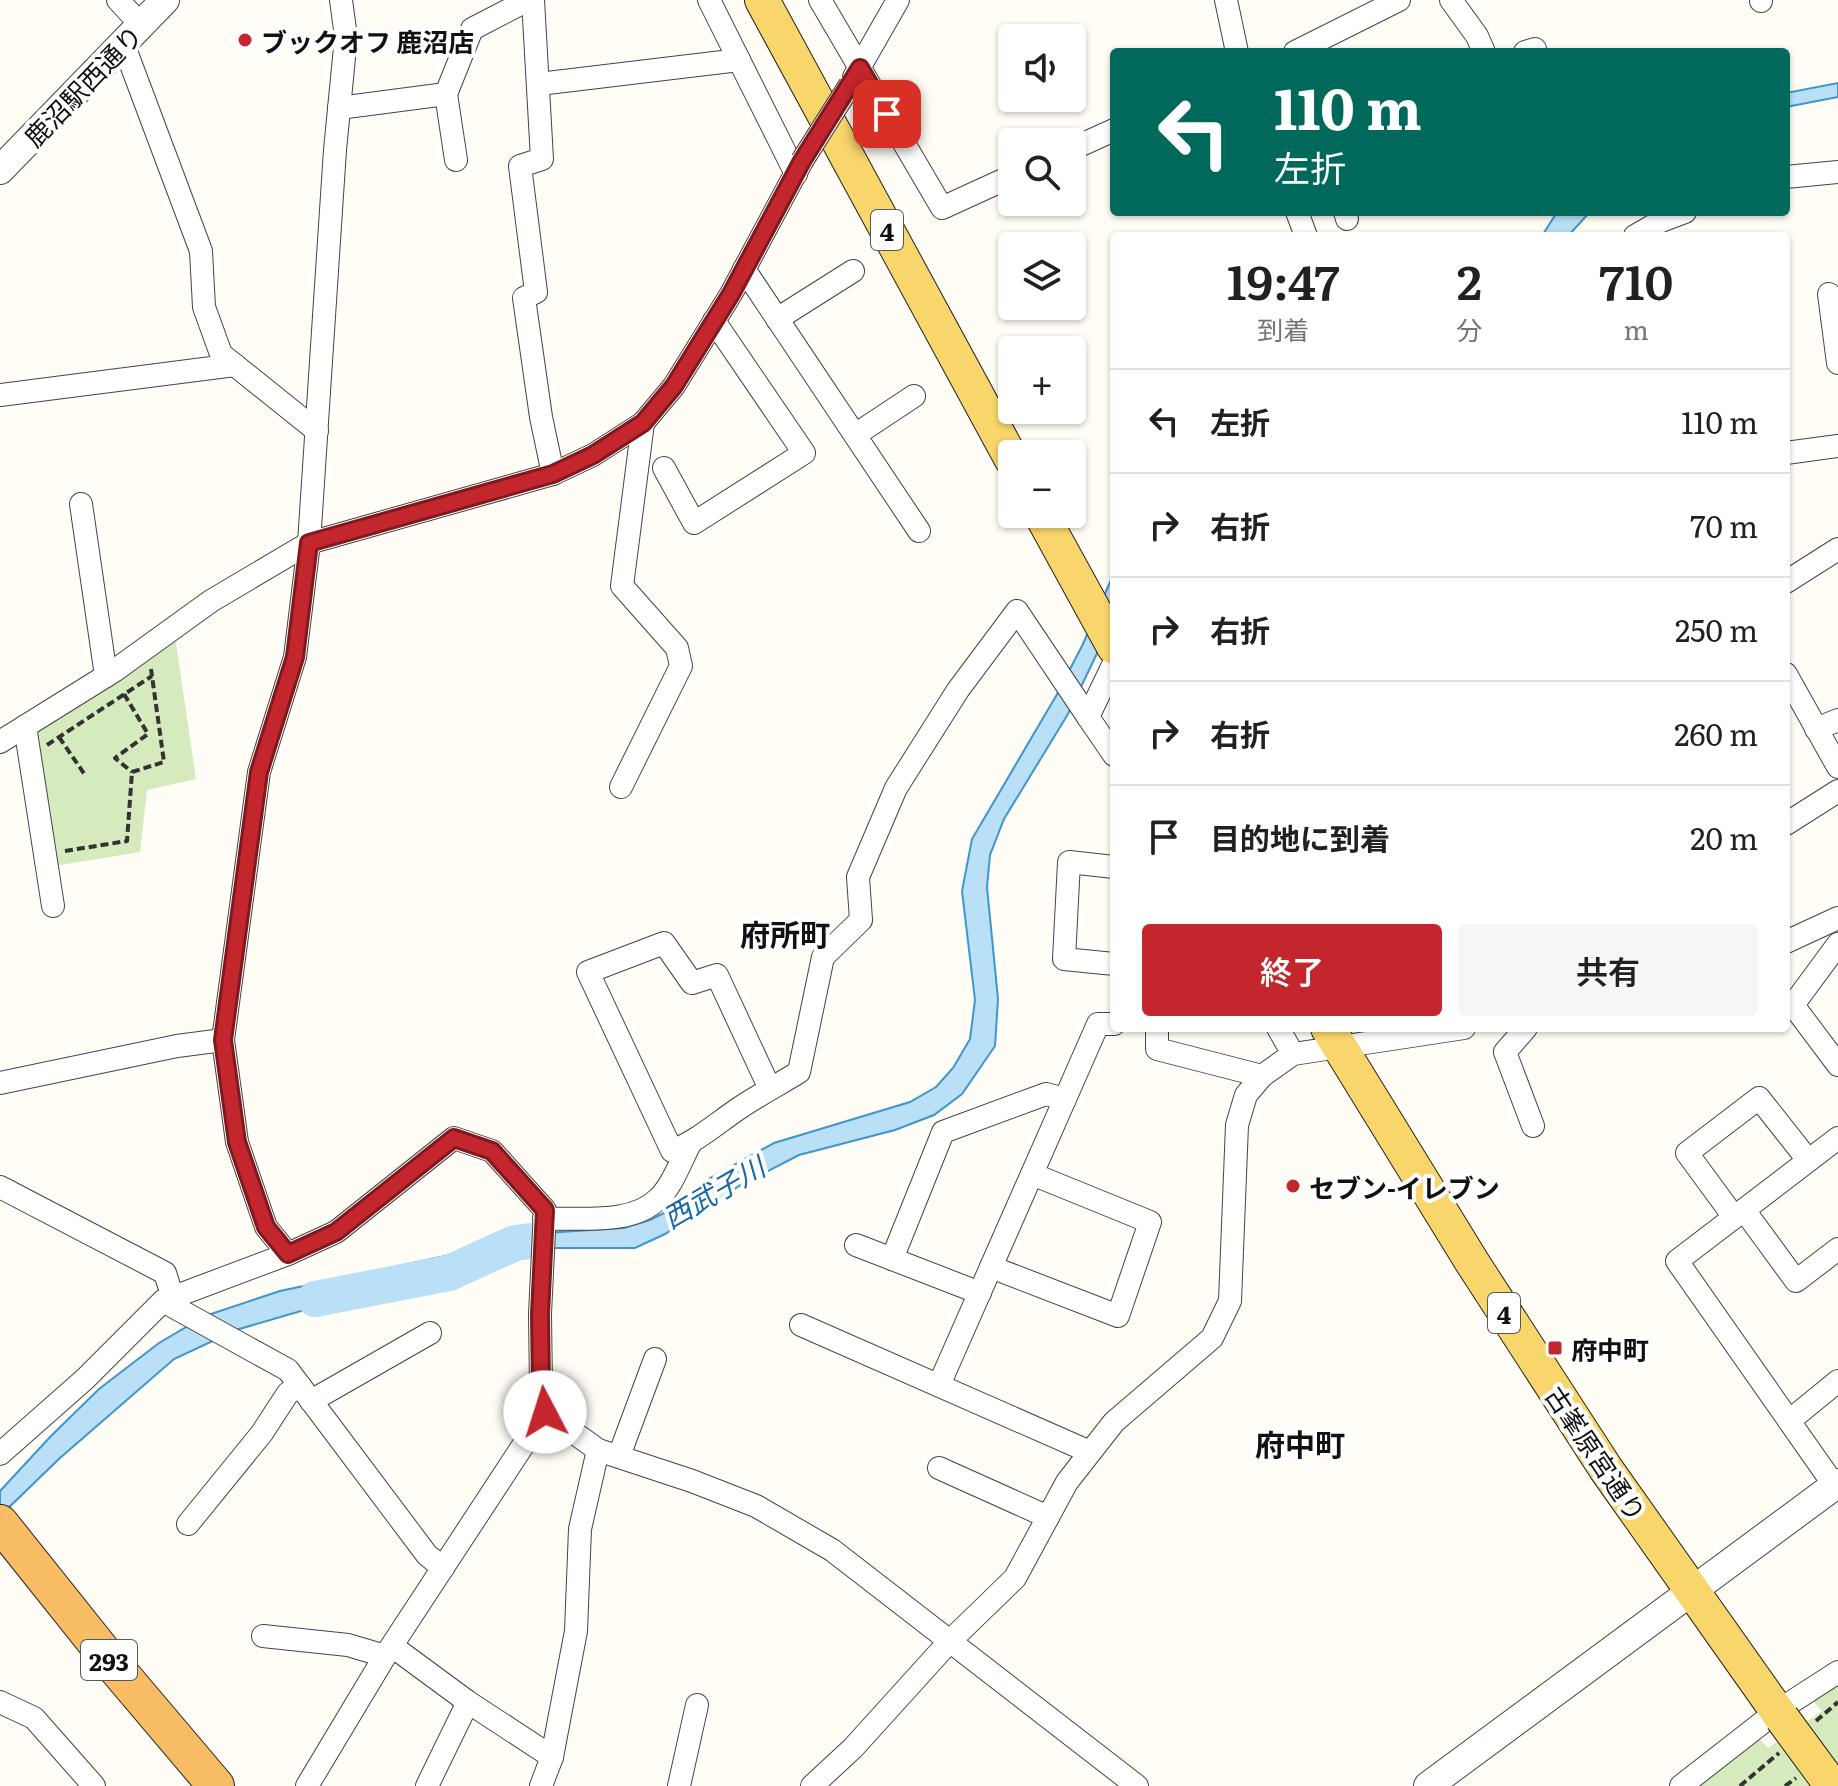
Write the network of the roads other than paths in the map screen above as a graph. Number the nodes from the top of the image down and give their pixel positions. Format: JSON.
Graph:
{"nodes":[{"id":1,"x":118,"y":0,"type":"edge"},
{"id":2,"x":165,"y":0,"type":"edge"},
{"id":3,"x":341,"y":0,"type":"edge"},
{"id":4,"x":530,"y":0,"type":"edge"},
{"id":5,"x":709,"y":0,"type":"edge"},
{"id":6,"x":762,"y":0,"type":"edge"},
{"id":7,"x":820,"y":0,"type":"edge"},
{"id":8,"x":898,"y":0,"type":"edge"},
{"id":9,"x":1226,"y":0,"type":"edge"},
{"id":10,"x":1399,"y":0,"type":"edge"},
{"id":11,"x":1451,"y":0,"type":"edge"},
{"id":12,"x":132,"y":34,"type":"junction"},
{"id":13,"x":1236,"y":48,"type":"edge"},
{"id":14,"x":1303,"y":48,"type":"edge"},
{"id":15,"x":1482,"y":48,"type":"edge"},
{"id":16,"x":739,"y":60,"type":"junction"},
{"id":17,"x":855,"y":76,"type":"junction"},
{"id":18,"x":539,"y":84,"type":"junction"},
{"id":19,"x":446,"y":94,"type":"junction"},
{"id":20,"x":339,"y":108,"type":"junction"},
{"id":21,"x":1110,"y":132,"type":"edge"},
{"id":22,"x":1086,"y":143,"type":"edge"},
{"id":23,"x":456,"y":160,"type":"dead end"},
{"id":24,"x":799,"y":168,"type":"junction"},
{"id":25,"x":0,"y":170,"type":"edge"},
{"id":26,"x":1838,"y":172,"type":"edge"},
{"id":27,"x":1790,"y":177,"type":"edge"},
{"id":28,"x":998,"y":182,"type":"edge"},
{"id":29,"x":1674,"y":216,"type":"edge"},
{"id":30,"x":1642,"y":232,"type":"edge"},
{"id":31,"x":744,"y":269,"type":"junction"},
{"id":32,"x":853,"y":271,"type":"dead end"},
{"id":33,"x":1829,"y":294,"type":"dead end"},
{"id":34,"x":777,"y":319,"type":"junction"},
{"id":35,"x":714,"y":321,"type":"junction"},
{"id":36,"x":1838,"y":363,"type":"edge"},
{"id":37,"x":235,"y":365,"type":"junction"},
{"id":38,"x":0,"y":395,"type":"edge"},
{"id":39,"x":914,"y":396,"type":"dead end"},
{"id":40,"x":643,"y":423,"type":"junction"},
{"id":41,"x":317,"y":431,"type":"junction"},
{"id":42,"x":855,"y":435,"type":"junction"},
{"id":43,"x":1001,"y":440,"type":"edge"},
{"id":44,"x":1838,"y":446,"type":"edge"},
{"id":45,"x":1790,"y":452,"type":"edge"},
{"id":46,"x":664,"y":468,"type":"dead end"},
{"id":47,"x":553,"y":474,"type":"junction"},
{"id":48,"x":81,"y":504,"type":"dead end"},
{"id":49,"x":1049,"y":528,"type":"edge"},
{"id":50,"x":919,"y":531,"type":"dead end"},
{"id":51,"x":309,"y":543,"type":"junction"},
{"id":52,"x":1838,"y":549,"type":"edge"},
{"id":53,"x":1790,"y":579,"type":"edge"},
{"id":54,"x":1110,"y":640,"type":"edge"},
{"id":55,"x":1110,"y":671,"type":"edge"},
{"id":56,"x":106,"y":676,"type":"junction"},
{"id":57,"x":1790,"y":681,"type":"edge"},
{"id":58,"x":1088,"y":717,"type":"junction"},
{"id":59,"x":1838,"y":720,"type":"edge"},
{"id":60,"x":25,"y":726,"type":"junction"},
{"id":61,"x":1816,"y":729,"type":"junction"},
{"id":62,"x":1,"y":734,"type":"edge"},
{"id":63,"x":1110,"y":749,"type":"edge"},
{"id":64,"x":1838,"y":767,"type":"edge"},
{"id":65,"x":621,"y":787,"type":"dead end"},
{"id":66,"x":1838,"y":791,"type":"edge"},
{"id":67,"x":1790,"y":821,"type":"edge"},
{"id":68,"x":1110,"y":867,"type":"edge"},
{"id":69,"x":53,"y":906,"type":"dead end"},
{"id":70,"x":1838,"y":918,"type":"edge"},
{"id":71,"x":1790,"y":940,"type":"edge"},
{"id":72,"x":1838,"y":944,"type":"edge"},
{"id":73,"x":1110,"y":964,"type":"edge"},
{"id":74,"x":1110,"y":1024,"type":"edge"},
{"id":75,"x":1157,"y":1032,"type":"edge"},
{"id":76,"x":1280,"y":1032,"type":"edge"},
{"id":77,"x":1405,"y":1032,"type":"edge"},
{"id":78,"x":1522,"y":1032,"type":"edge"},
{"id":79,"x":1376,"y":1034,"type":"edge"},
{"id":80,"x":1333,"y":1038,"type":"edge"},
{"id":81,"x":223,"y":1040,"type":"junction"},
{"id":82,"x":1293,"y":1054,"type":"junction"},
{"id":83,"x":1838,"y":1065,"type":"edge"},
{"id":84,"x":1262,"y":1076,"type":"junction"},
{"id":85,"x":0,"y":1083,"type":"edge"},
{"id":86,"x":770,"y":1089,"type":"junction"},
{"id":87,"x":1065,"y":1099,"type":"junction"},
{"id":88,"x":1533,"y":1126,"type":"dead end"},
{"id":89,"x":1838,"y":1138,"type":"edge"},
{"id":90,"x":690,"y":1144,"type":"junction"},
{"id":91,"x":1808,"y":1160,"type":"junction"},
{"id":92,"x":1032,"y":1174,"type":"junction"},
{"id":93,"x":0,"y":1187,"type":"edge"},
{"id":94,"x":1739,"y":1214,"type":"junction"},
{"id":95,"x":544,"y":1219,"type":"junction"},
{"id":96,"x":856,"y":1245,"type":"dead end"},
{"id":97,"x":1838,"y":1249,"type":"edge"},
{"id":98,"x":288,"y":1254,"type":"junction"},
{"id":99,"x":892,"y":1259,"type":"junction"},
{"id":100,"x":991,"y":1267,"type":"junction"},
{"id":101,"x":980,"y":1293,"type":"junction"},
{"id":102,"x":168,"y":1299,"type":"junction"},
{"id":103,"x":801,"y":1325,"type":"dead end"},
{"id":104,"x":430,"y":1333,"type":"dead end"},
{"id":105,"x":655,"y":1359,"type":"dead end"},
{"id":106,"x":1838,"y":1381,"type":"edge"},
{"id":107,"x":939,"y":1385,"type":"junction"},
{"id":108,"x":306,"y":1394,"type":"junction"},
{"id":109,"x":545,"y":1412,"type":"junction"},
{"id":110,"x":1789,"y":1421,"type":"junction"},
{"id":111,"x":1090,"y":1452,"type":"junction"},
{"id":112,"x":608,"y":1453,"type":"junction"},
{"id":113,"x":0,"y":1454,"type":"edge"},
{"id":114,"x":939,"y":1468,"type":"dead end"},
{"id":115,"x":1836,"y":1484,"type":"edge"},
{"id":116,"x":1048,"y":1517,"type":"junction"},
{"id":117,"x":188,"y":1524,"type":"dead end"},
{"id":118,"x":3,"y":1526,"type":"edge"},
{"id":119,"x":443,"y":1568,"type":"junction"},
{"id":120,"x":1690,"y":1591,"type":"junction"},
{"id":121,"x":263,"y":1636,"type":"dead end"},
{"id":122,"x":949,"y":1642,"type":"junction"},
{"id":123,"x":388,"y":1651,"type":"junction"},
{"id":124,"x":1838,"y":1672,"type":"edge"},
{"id":125,"x":0,"y":1702,"type":"edge"},
{"id":126,"x":468,"y":1702,"type":"junction"},
{"id":127,"x":697,"y":1705,"type":"dead end"},
{"id":128,"x":1779,"y":1715,"type":"junction"},
{"id":129,"x":552,"y":1757,"type":"junction"},
{"id":130,"x":94,"y":1786,"type":"edge"},
{"id":131,"x":216,"y":1786,"type":"edge"},
{"id":132,"x":307,"y":1786,"type":"edge"},
{"id":133,"x":427,"y":1786,"type":"edge"},
{"id":134,"x":541,"y":1786,"type":"edge"},
{"id":135,"x":679,"y":1786,"type":"edge"},
{"id":136,"x":812,"y":1786,"type":"edge"},
{"id":137,"x":1137,"y":1786,"type":"edge"},
{"id":138,"x":1428,"y":1786,"type":"edge"},
{"id":139,"x":1681,"y":1786,"type":"edge"},
{"id":140,"x":1832,"y":1786,"type":"edge"}],
"edges":[{"from":1,"to":12,"type":"street"},
{"from":2,"to":12,"type":"street","name":"鹿沼駅西通り"},
{"from":3,"to":20,"type":"street"},
{"from":4,"to":18,"type":"street"},
{"from":4,"to":19,"type":"street"},
{"from":5,"to":16,"type":"street"},
{"from":6,"to":43,"type":"main road","number":"4"},
{"from":7,"to":17,"type":"street"},
{"from":8,"to":17,"type":"street"},
{"from":9,"to":13,"type":"street"},
{"from":10,"to":14,"type":"street"},
{"from":11,"to":15,"type":"street"},
{"from":12,"to":25,"type":"street","name":"鹿沼駅西通り"},
{"from":12,"to":37,"type":"street"},
{"from":16,"to":18,"type":"street"},
{"from":16,"to":24,"type":"street"},
{"from":17,"to":24,"type":"street","bridge":true},
{"from":17,"to":28,"type":"street"},
{"from":18,"to":47,"type":"street"},
{"from":19,"to":20,"type":"street"},
{"from":19,"to":23,"type":"street"},
{"from":20,"to":41,"type":"street"},
{"from":21,"to":22,"type":"street"},
{"from":24,"to":31,"type":"street"},
{"from":26,"to":27,"type":"street"},
{"from":29,"to":30,"type":"street"},
{"from":31,"to":34,"type":"street"},
{"from":31,"to":35,"type":"street"},
{"from":32,"to":34,"type":"street"},
{"from":33,"to":36,"type":"street"},
{"from":34,"to":42,"type":"street"},
{"from":35,"to":40,"type":"street"},
{"from":35,"to":46,"type":"street"},
{"from":37,"to":38,"type":"street"},
{"from":37,"to":41,"type":"street"},
{"from":39,"to":42,"type":"street"},
{"from":40,"to":47,"type":"street"},
{"from":40,"to":65,"type":"street"},
{"from":41,"to":51,"type":"street"},
{"from":42,"to":50,"type":"street"},
{"from":44,"to":45,"type":"street"},
{"from":47,"to":51,"type":"street"},
{"from":48,"to":56,"type":"street"},
{"from":49,"to":54,"type":"main road"},
{"from":51,"to":56,"type":"street"},
{"from":51,"to":81,"type":"street"},
{"from":52,"to":53,"type":"street"},
{"from":55,"to":58,"type":"street"},
{"from":56,"to":60,"type":"street"},
{"from":57,"to":61,"type":"street"},
{"from":58,"to":63,"type":"street"},
{"from":58,"to":86,"type":"street"},
{"from":59,"to":61,"type":"street"},
{"from":60,"to":62,"type":"street"},
{"from":60,"to":69,"type":"street"},
{"from":61,"to":64,"type":"street"},
{"from":66,"to":67,"type":"street"},
{"from":68,"to":73,"type":"street"},
{"from":70,"to":71,"type":"street"},
{"from":72,"to":83,"type":"street"},
{"from":74,"to":87,"type":"street"},
{"from":75,"to":84,"type":"street"},
{"from":76,"to":82,"type":"street"},
{"from":77,"to":79,"type":"street"},
{"from":78,"to":88,"type":"street"},
{"from":79,"to":80,"type":"street"},
{"from":80,"to":82,"type":"street"},
{"from":80,"to":120,"type":"main road","name":"古峯原宮通り","number":"4"},
{"from":81,"to":85,"type":"street"},
{"from":81,"to":98,"type":"street"},
{"from":82,"to":84,"type":"street"},
{"from":84,"to":111,"type":"street"},
{"from":86,"to":90,"type":"street"},
{"from":86,"to":90,"type":"street"},
{"from":87,"to":92,"type":"street"},
{"from":87,"to":99,"type":"street"},
{"from":89,"to":91,"type":"street"},
{"from":90,"to":95,"type":"street"},
{"from":91,"to":94,"type":"street"},
{"from":91,"to":94,"type":"street"},
{"from":92,"to":100,"type":"street"},
{"from":92,"to":100,"type":"street"},
{"from":93,"to":102,"type":"street"},
{"from":94,"to":97,"type":"street"},
{"from":94,"to":110,"type":"street"},
{"from":95,"to":98,"type":"street"},
{"from":95,"to":109,"type":"street"},
{"from":96,"to":99,"type":"street"},
{"from":98,"to":102,"type":"street"},
{"from":99,"to":101,"type":"street"},
{"from":100,"to":101,"type":"street"},
{"from":101,"to":107,"type":"street"},
{"from":102,"to":108,"type":"street"},
{"from":102,"to":113,"type":"street"},
{"from":103,"to":107,"type":"street"},
{"from":104,"to":108,"type":"street"},
{"from":105,"to":112,"type":"street"},
{"from":106,"to":110,"type":"street"},
{"from":107,"to":111,"type":"street"},
{"from":108,"to":117,"type":"street"},
{"from":108,"to":119,"type":"street"},
{"from":109,"to":112,"type":"street"},
{"from":109,"to":119,"type":"street"},
{"from":110,"to":115,"type":"street"},
{"from":111,"to":116,"type":"street"},
{"from":112,"to":122,"type":"street"},
{"from":112,"to":129,"type":"street"},
{"from":114,"to":116,"type":"street"},
{"from":115,"to":120,"type":"street"},
{"from":116,"to":122,"type":"street"},
{"from":118,"to":131,"type":"highway","number":"293"},
{"from":119,"to":123,"type":"street"},
{"from":120,"to":128,"type":"main road","name":"古峯原宮通り","number":"4"},
{"from":120,"to":138,"type":"street"},
{"from":121,"to":123,"type":"street"},
{"from":122,"to":136,"type":"street"},
{"from":122,"to":137,"type":"street"},
{"from":123,"to":126,"type":"street"},
{"from":123,"to":132,"type":"street"},
{"from":124,"to":128,"type":"street"},
{"from":125,"to":130,"type":"street"},
{"from":126,"to":129,"type":"street"},
{"from":126,"to":133,"type":"street"},
{"from":127,"to":135,"type":"street"},
{"from":128,"to":139,"type":"street"},
{"from":128,"to":140,"type":"main road","name":"古峯原宮通り","number":"4","bridge":true},
{"from":129,"to":134,"type":"street"}]}
